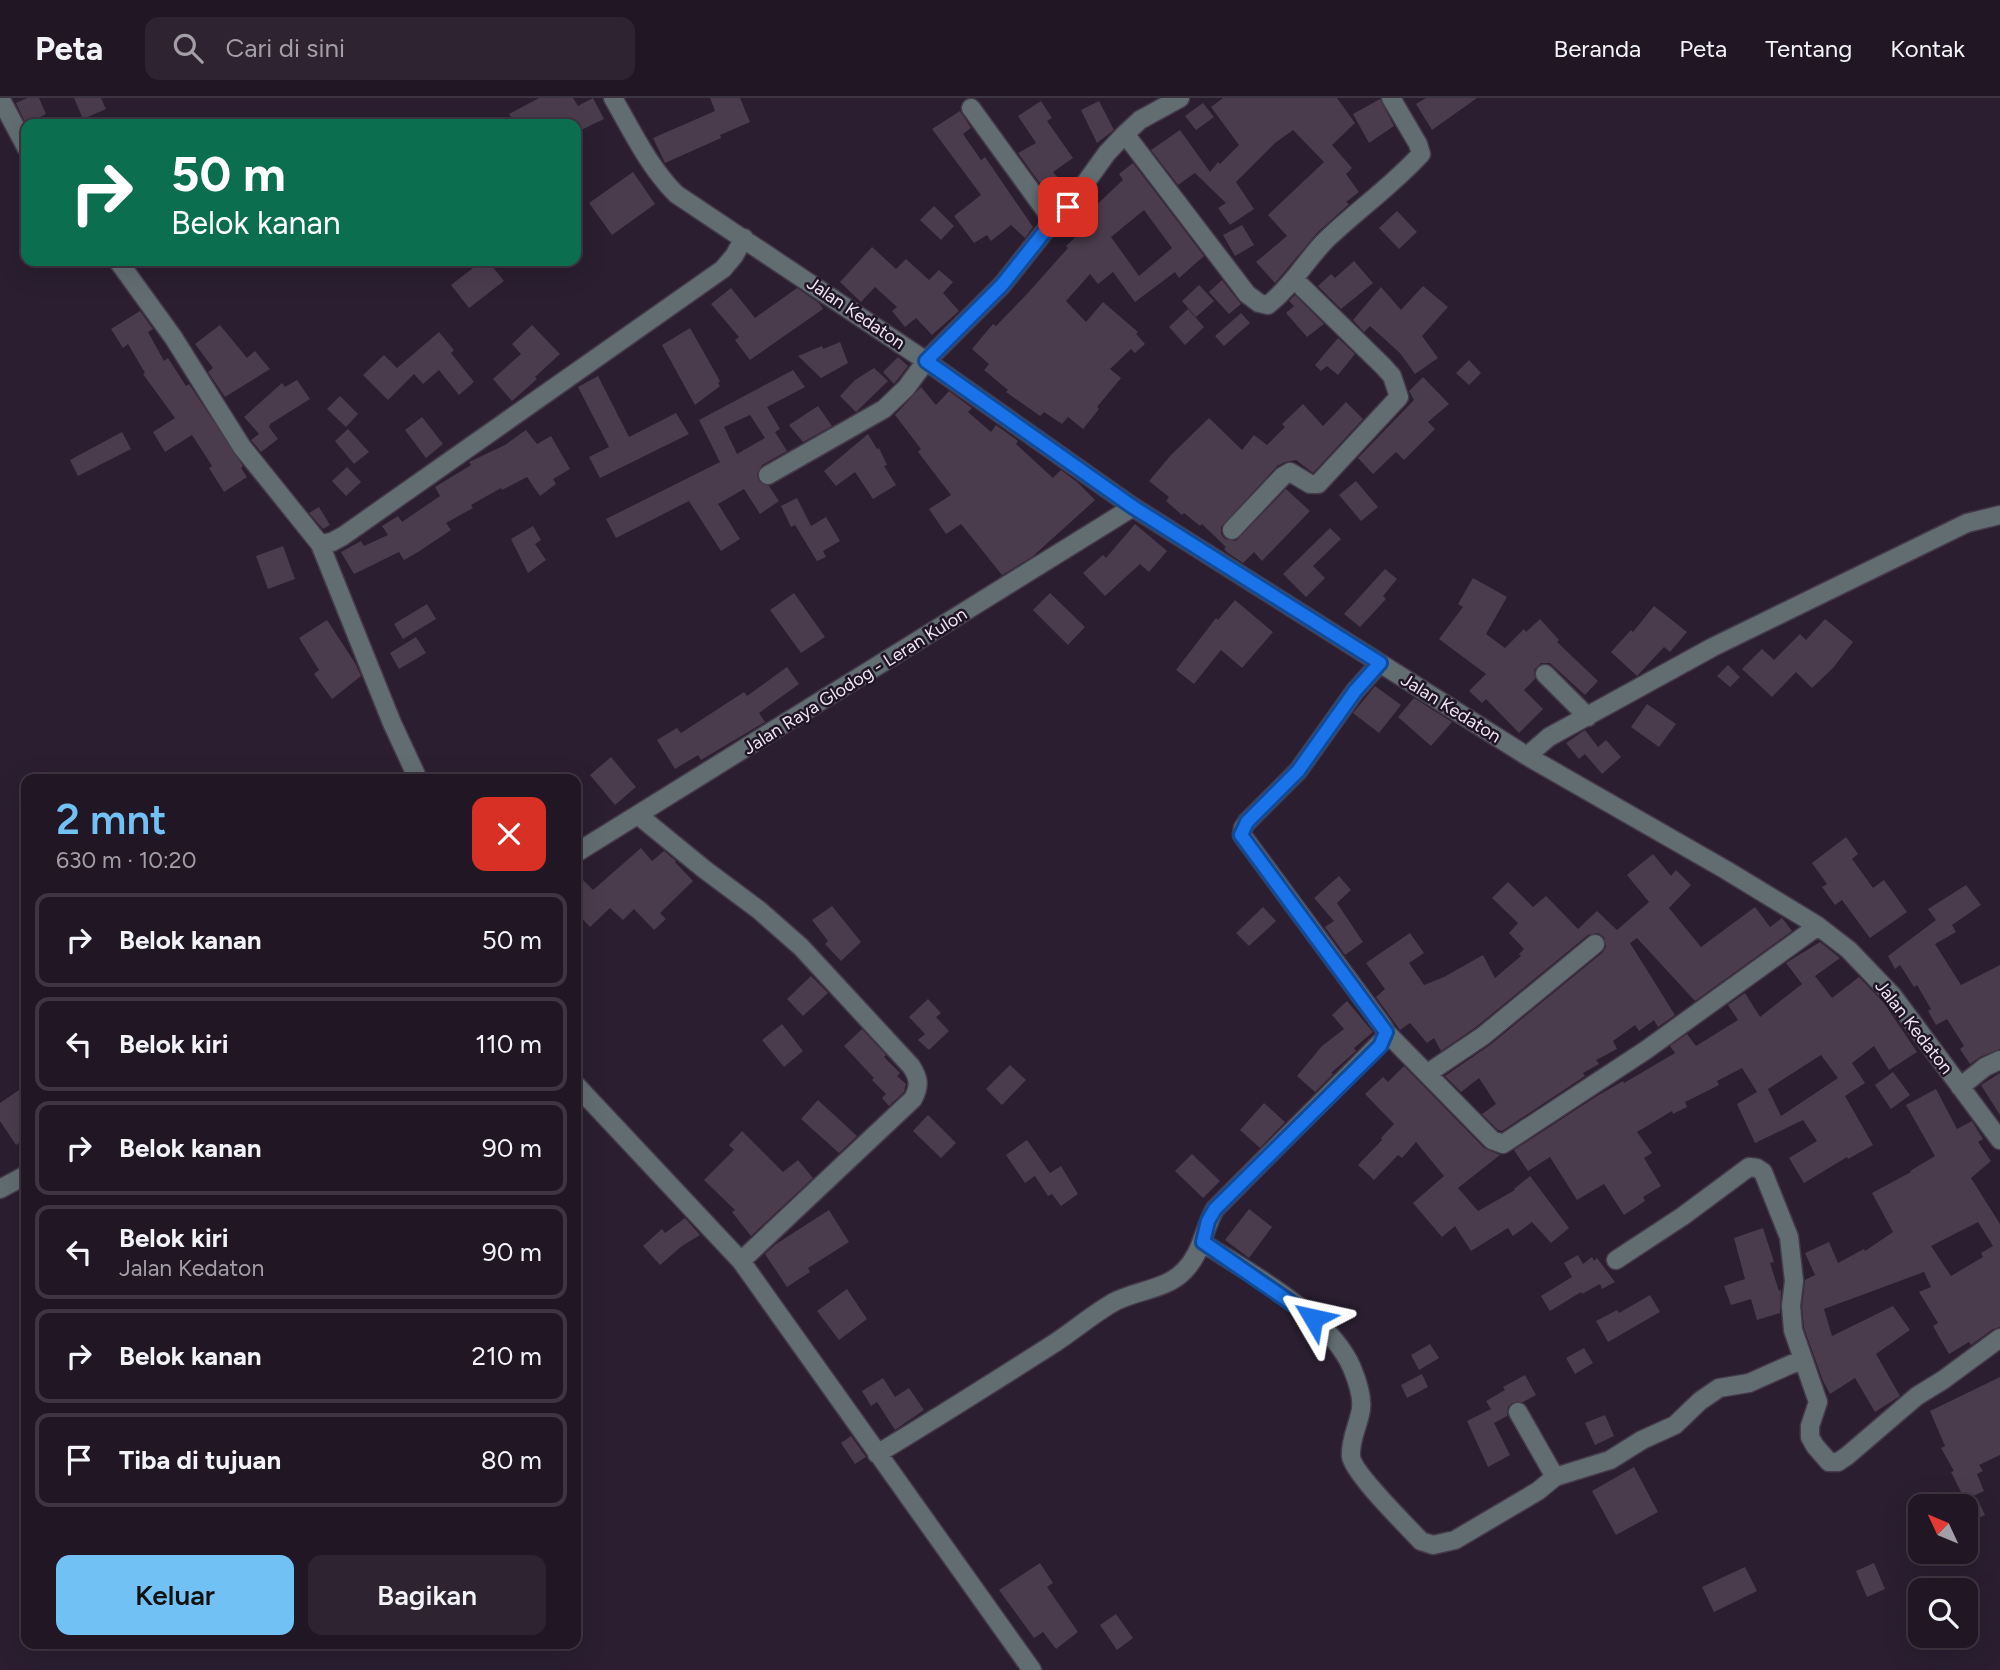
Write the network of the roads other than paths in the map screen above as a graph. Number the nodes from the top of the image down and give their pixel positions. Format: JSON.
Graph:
{"nodes":[{"id":1,"x":0,"y":98,"type":"edge"},
{"id":2,"x":613,"y":98,"type":"edge"},
{"id":3,"x":1180,"y":98,"type":"edge"},
{"id":4,"x":1391,"y":98,"type":"edge"},
{"id":5,"x":971,"y":108,"type":"dead end"},
{"id":6,"x":1125,"y":134,"type":"junction"},
{"id":7,"x":21,"y":138,"type":"edge"},
{"id":8,"x":1053,"y":221,"type":"junction"},
{"id":9,"x":744,"y":238,"type":"junction"},
{"id":10,"x":122,"y":266,"type":"edge"},
{"id":11,"x":1294,"y":279,"type":"junction"},
{"id":12,"x":926,"y":361,"type":"junction"},
{"id":13,"x":768,"y":475,"type":"dead end"},
{"id":14,"x":1133,"y":507,"type":"junction"},
{"id":15,"x":2000,"y":515,"type":"edge"},
{"id":16,"x":1232,"y":530,"type":"dead end"},
{"id":17,"x":320,"y":544,"type":"junction"},
{"id":18,"x":1380,"y":663,"type":"junction"},
{"id":19,"x":1545,"y":674,"type":"dead end"},
{"id":20,"x":1588,"y":717,"type":"junction"},
{"id":21,"x":1527,"y":756,"type":"junction"},
{"id":22,"x":416,"y":774,"type":"edge"},
{"id":23,"x":638,"y":815,"type":"junction"},
{"id":24,"x":581,"y":850,"type":"edge"},
{"id":25,"x":1818,"y":926,"type":"junction"},
{"id":26,"x":1595,"y":944,"type":"dead end"},
{"id":27,"x":1386,"y":1032,"type":"junction"},
{"id":28,"x":2000,"y":1060,"type":"edge"},
{"id":29,"x":1428,"y":1073,"type":"junction"},
{"id":30,"x":1960,"y":1087,"type":"junction"},
{"id":31,"x":581,"y":1090,"type":"edge"},
{"id":32,"x":2000,"y":1140,"type":"edge"},
{"id":33,"x":21,"y":1178,"type":"edge"},
{"id":34,"x":0,"y":1189,"type":"edge"},
{"id":35,"x":1203,"y":1242,"type":"junction"},
{"id":36,"x":1616,"y":1260,"type":"dead end"},
{"id":37,"x":741,"y":1262,"type":"junction"},
{"id":38,"x":2000,"y":1338,"type":"edge"},
{"id":39,"x":1803,"y":1359,"type":"junction"},
{"id":40,"x":1518,"y":1412,"type":"dead end"},
{"id":41,"x":877,"y":1454,"type":"junction"},
{"id":42,"x":1555,"y":1477,"type":"junction"},
{"id":43,"x":1032,"y":1670,"type":"edge"}],
"edges":[{"from":1,"to":7,"type":"street"},
{"from":2,"to":9,"type":"street","name":"Jalan Kedaton"},
{"from":3,"to":6,"type":"street"},
{"from":4,"to":11,"type":"street"},
{"from":5,"to":8,"type":"street"},
{"from":6,"to":8,"type":"street"},
{"from":6,"to":11,"type":"street"},
{"from":8,"to":12,"type":"street"},
{"from":9,"to":12,"type":"street","name":"Jalan Kedaton"},
{"from":9,"to":17,"type":"street"},
{"from":10,"to":17,"type":"street"},
{"from":11,"to":16,"type":"street"},
{"from":12,"to":13,"type":"street"},
{"from":12,"to":14,"type":"street","name":"Jalan Kedaton"},
{"from":14,"to":18,"type":"street","name":"Jalan Kedaton"},
{"from":14,"to":23,"type":"street","name":"Jalan Raya Glodog - Leran Kulon"},
{"from":15,"to":20,"type":"street"},
{"from":17,"to":22,"type":"street"},
{"from":18,"to":21,"type":"street","name":"Jalan Kedaton"},
{"from":18,"to":27,"type":"street"},
{"from":19,"to":20,"type":"street"},
{"from":20,"to":21,"type":"street"},
{"from":21,"to":25,"type":"street","name":"Jalan Kedaton"},
{"from":23,"to":24,"type":"street","name":"Jalan Raya Glodog - Leran Kulon"},
{"from":23,"to":37,"type":"street"},
{"from":25,"to":29,"type":"street"},
{"from":25,"to":30,"type":"street","name":"Jalan Kedaton"},
{"from":26,"to":29,"type":"street"},
{"from":27,"to":29,"type":"street"},
{"from":27,"to":35,"type":"street"},
{"from":28,"to":30,"type":"street"},
{"from":30,"to":32,"type":"street","name":"Jalan Kedaton"},
{"from":31,"to":37,"type":"street"},
{"from":33,"to":34,"type":"street"},
{"from":35,"to":41,"type":"street"},
{"from":35,"to":42,"type":"street"},
{"from":36,"to":39,"type":"street"},
{"from":37,"to":41,"type":"street"},
{"from":38,"to":39,"type":"street"},
{"from":39,"to":42,"type":"street"},
{"from":40,"to":42,"type":"street"},
{"from":41,"to":43,"type":"street"}]}
